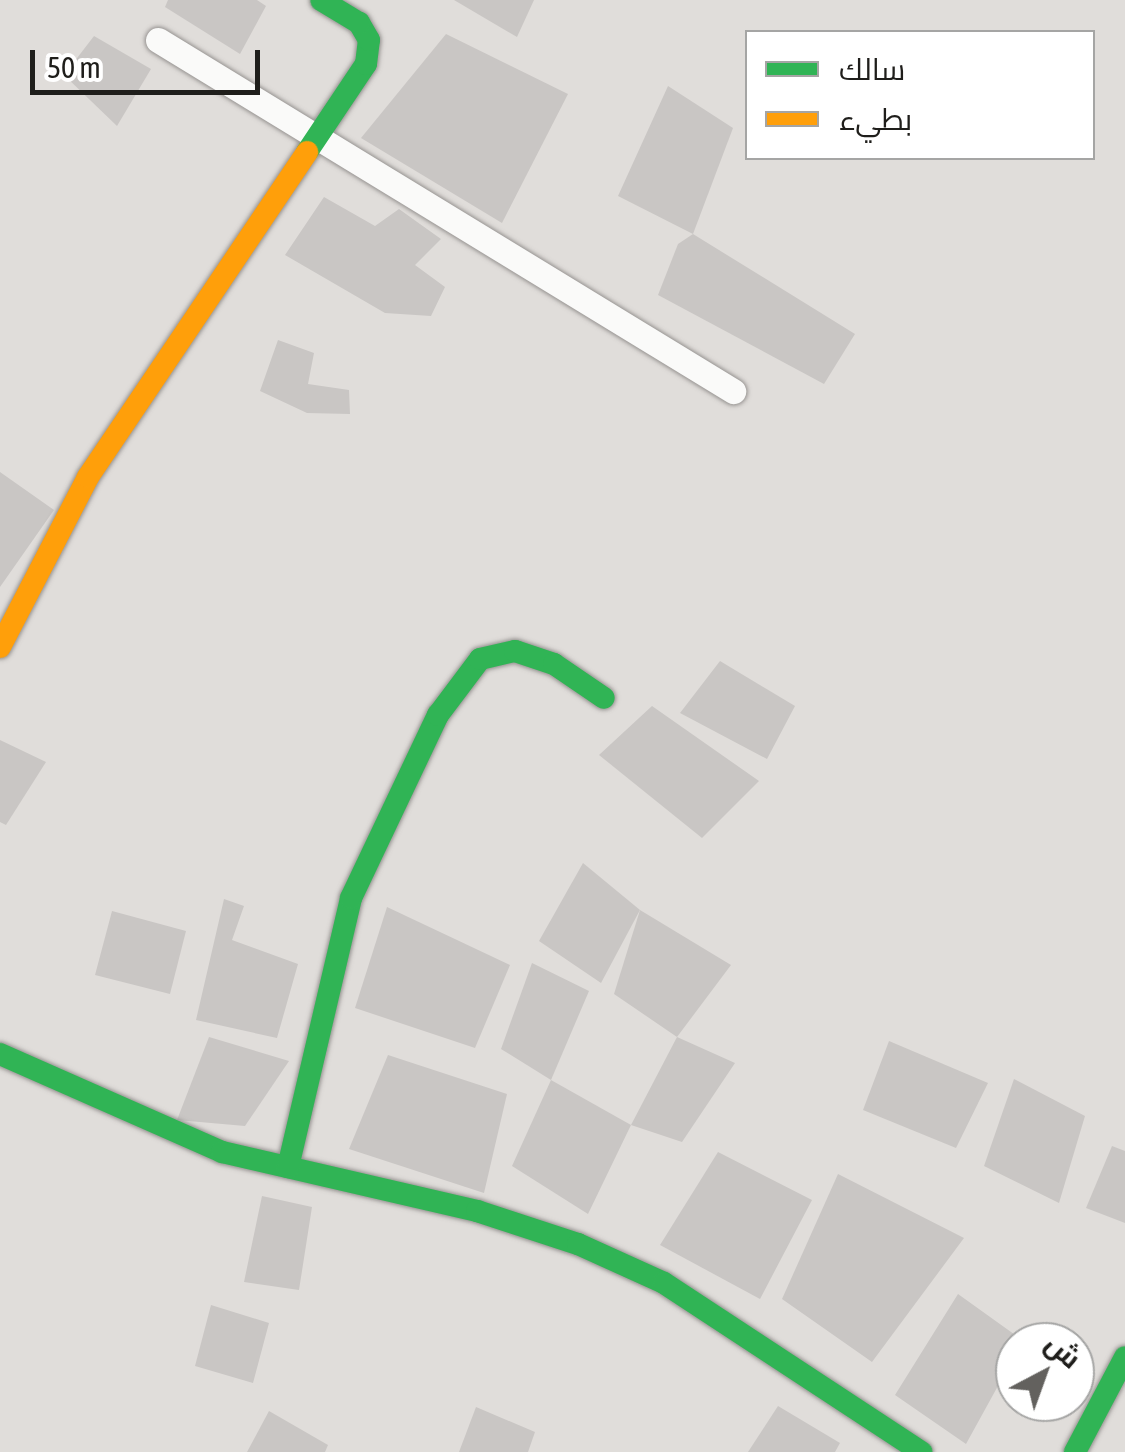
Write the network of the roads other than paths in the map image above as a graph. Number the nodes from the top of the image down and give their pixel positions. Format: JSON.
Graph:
{"nodes":[{"id":1,"x":321,"y":0,"type":"edge"},
{"id":2,"x":158,"y":40,"type":"dead end"},
{"id":3,"x":316,"y":138,"type":"junction"},
{"id":4,"x":733,"y":391,"type":"dead end"},
{"id":5,"x":0,"y":647,"type":"edge"},
{"id":6,"x":604,"y":698,"type":"dead end"},
{"id":7,"x":0,"y":1054,"type":"edge"},
{"id":8,"x":288,"y":1167,"type":"junction"},
{"id":9,"x":1125,"y":1357,"type":"edge"},
{"id":10,"x":921,"y":1452,"type":"edge"},
{"id":11,"x":1075,"y":1452,"type":"edge"}],
"edges":[{"from":1,"to":3,"type":"street"},
{"from":2,"to":3,"type":"street"},
{"from":3,"to":4,"type":"street"},
{"from":3,"to":5,"type":"street"},
{"from":6,"to":8,"type":"street"},
{"from":7,"to":8,"type":"street"},
{"from":8,"to":10,"type":"street"},
{"from":9,"to":11,"type":"street"}]}
